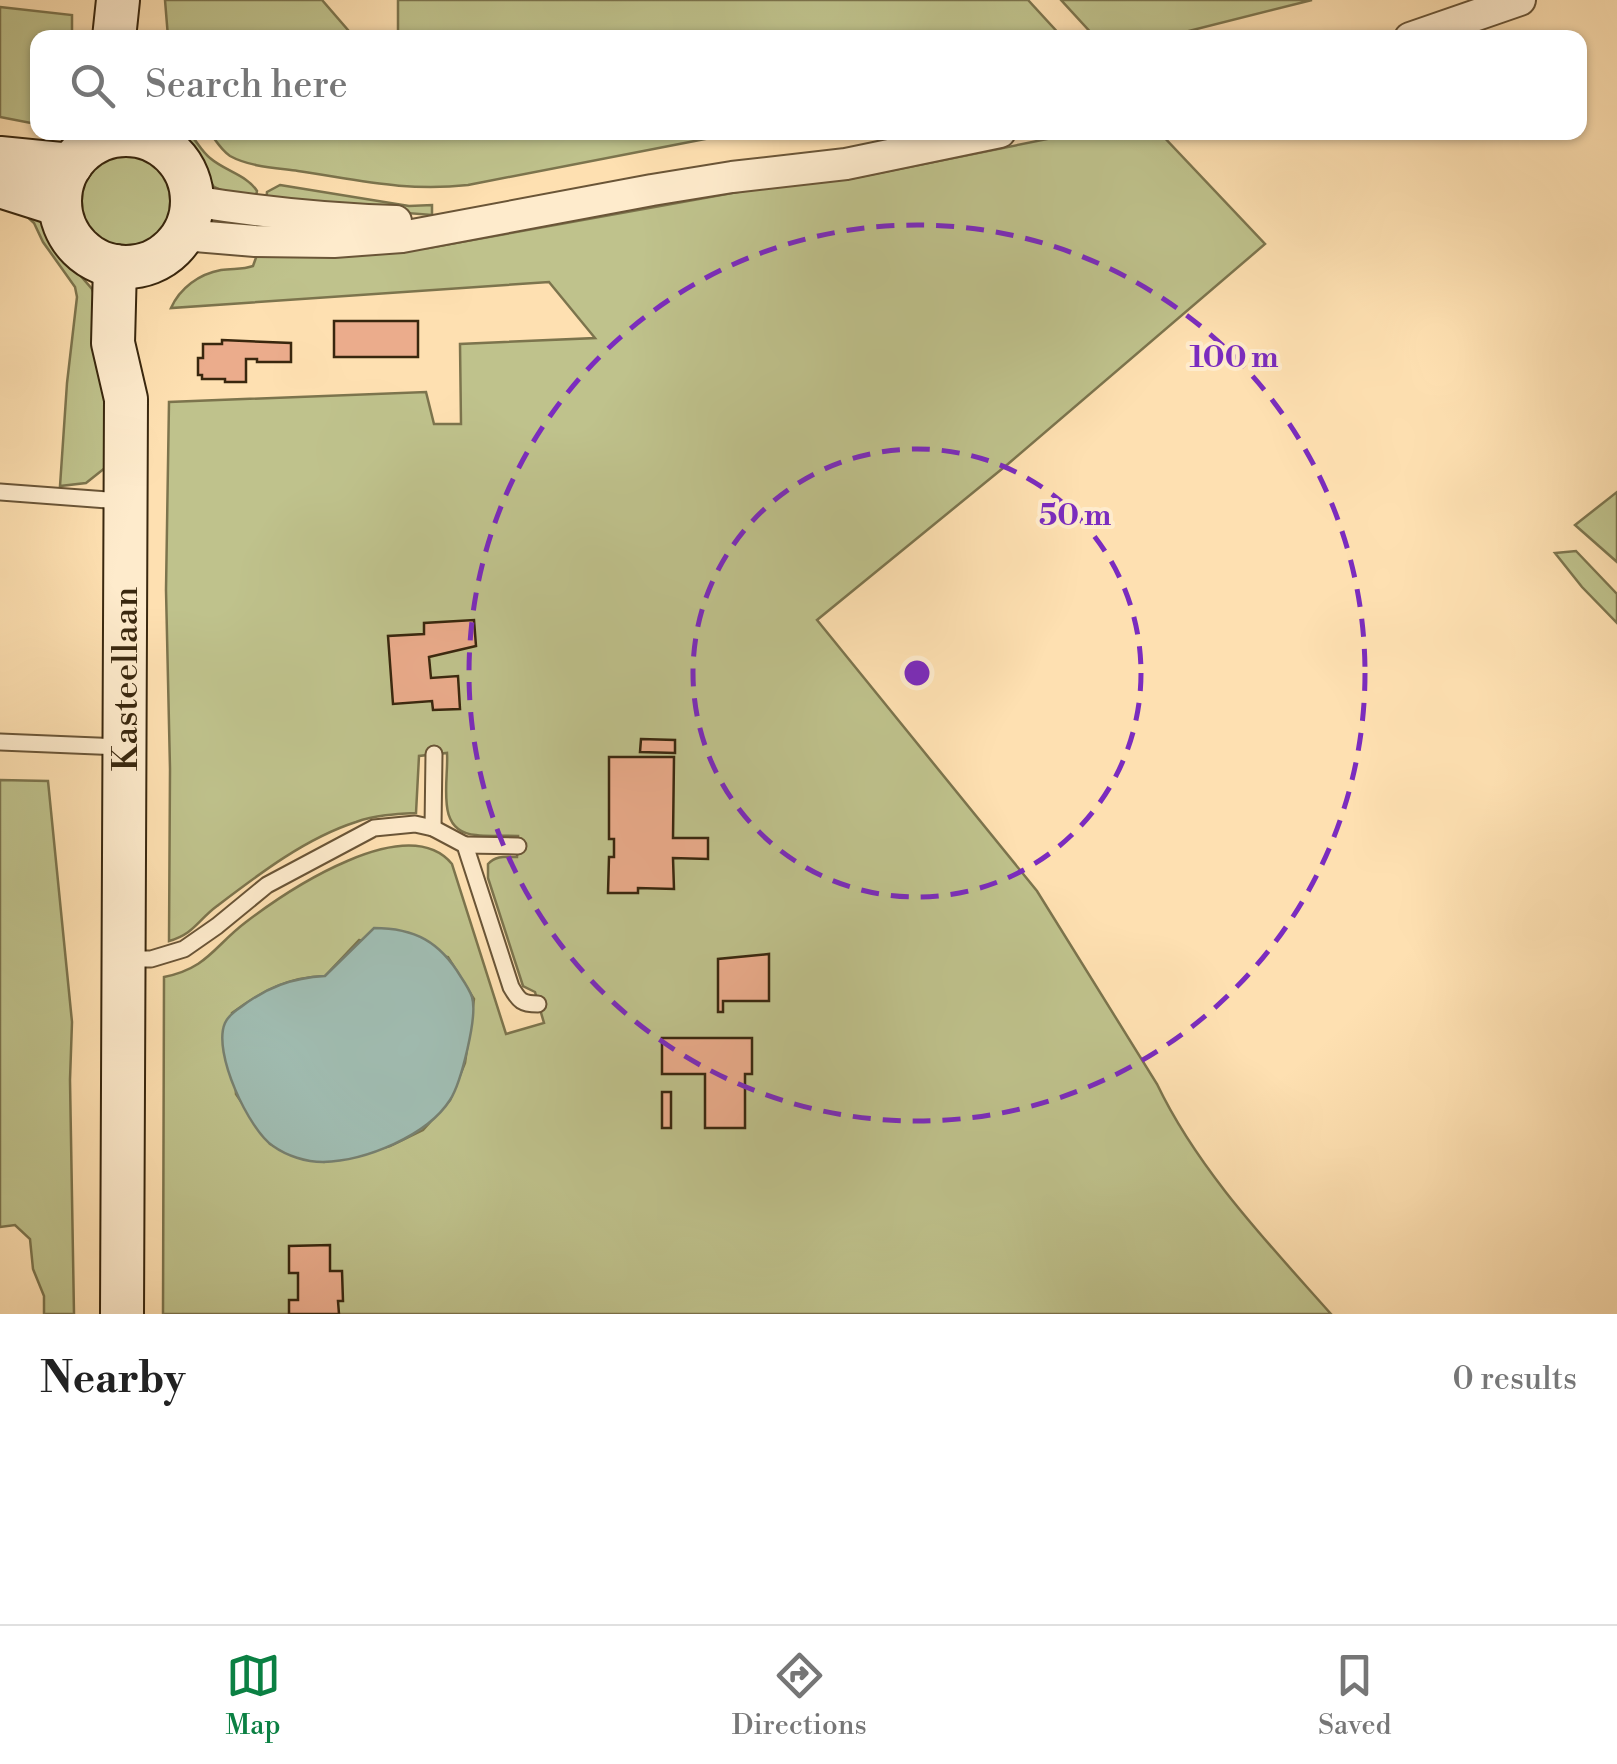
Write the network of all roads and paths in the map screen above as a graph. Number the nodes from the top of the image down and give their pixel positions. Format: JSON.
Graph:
{"nodes":[{"id":1,"x":118,"y":0,"type":"edge"},
{"id":2,"x":134,"y":0,"type":"edge"},
{"id":3,"x":1520,"y":0,"type":"edge"},
{"id":4,"x":115,"y":30,"type":"edge"},
{"id":5,"x":137,"y":30,"type":"edge"},
{"id":6,"x":1433,"y":30,"type":"edge"},
{"id":7,"x":107,"y":140,"type":"edge"},
{"id":8,"x":140,"y":140,"type":"edge"},
{"id":9,"x":962,"y":140,"type":"edge"},
{"id":10,"x":0,"y":158,"type":"edge"},
{"id":11,"x":66,"y":185,"type":"junction"},
{"id":12,"x":0,"y":186,"type":"edge"},
{"id":13,"x":188,"y":218,"type":"junction"},
{"id":14,"x":128,"y":266,"type":"junction"},
{"id":15,"x":0,"y":492,"type":"edge"},
{"id":16,"x":126,"y":501,"type":"junction"},
{"id":17,"x":0,"y":742,"type":"edge"},
{"id":18,"x":125,"y":747,"type":"junction"},
{"id":19,"x":434,"y":754,"type":"dead end"},
{"id":20,"x":434,"y":828,"type":"junction"},
{"id":21,"x":465,"y":845,"type":"junction"},
{"id":22,"x":518,"y":846,"type":"dead end"},
{"id":23,"x":124,"y":959,"type":"junction"},
{"id":24,"x":538,"y":1004,"type":"dead end"},
{"id":25,"x":122,"y":1314,"type":"edge"}],
"edges":[{"from":1,"to":4,"type":"street"},
{"from":2,"to":5,"type":"street"},
{"from":3,"to":6,"type":"street"},
{"from":7,"to":11,"type":"street"},
{"from":8,"to":13,"type":"street"},
{"from":9,"to":13,"type":"street"},
{"from":10,"to":11,"type":"street"},
{"from":11,"to":12,"type":"street"},
{"from":11,"to":14,"type":"street"},
{"from":13,"to":14,"type":"street"},
{"from":14,"to":16,"type":"street","name":"Kasteellaan"},
{"from":15,"to":16,"type":"lane"},
{"from":16,"to":18,"type":"street","name":"Kasteellaan"},
{"from":17,"to":18,"type":"lane"},
{"from":18,"to":23,"type":"street","name":"Kasteellaan"},
{"from":19,"to":20,"type":"lane"},
{"from":20,"to":21,"type":"lane"},
{"from":20,"to":23,"type":"lane"},
{"from":21,"to":22,"type":"lane"},
{"from":21,"to":24,"type":"lane"},
{"from":23,"to":25,"type":"street","name":"Kasteellaan"}]}
